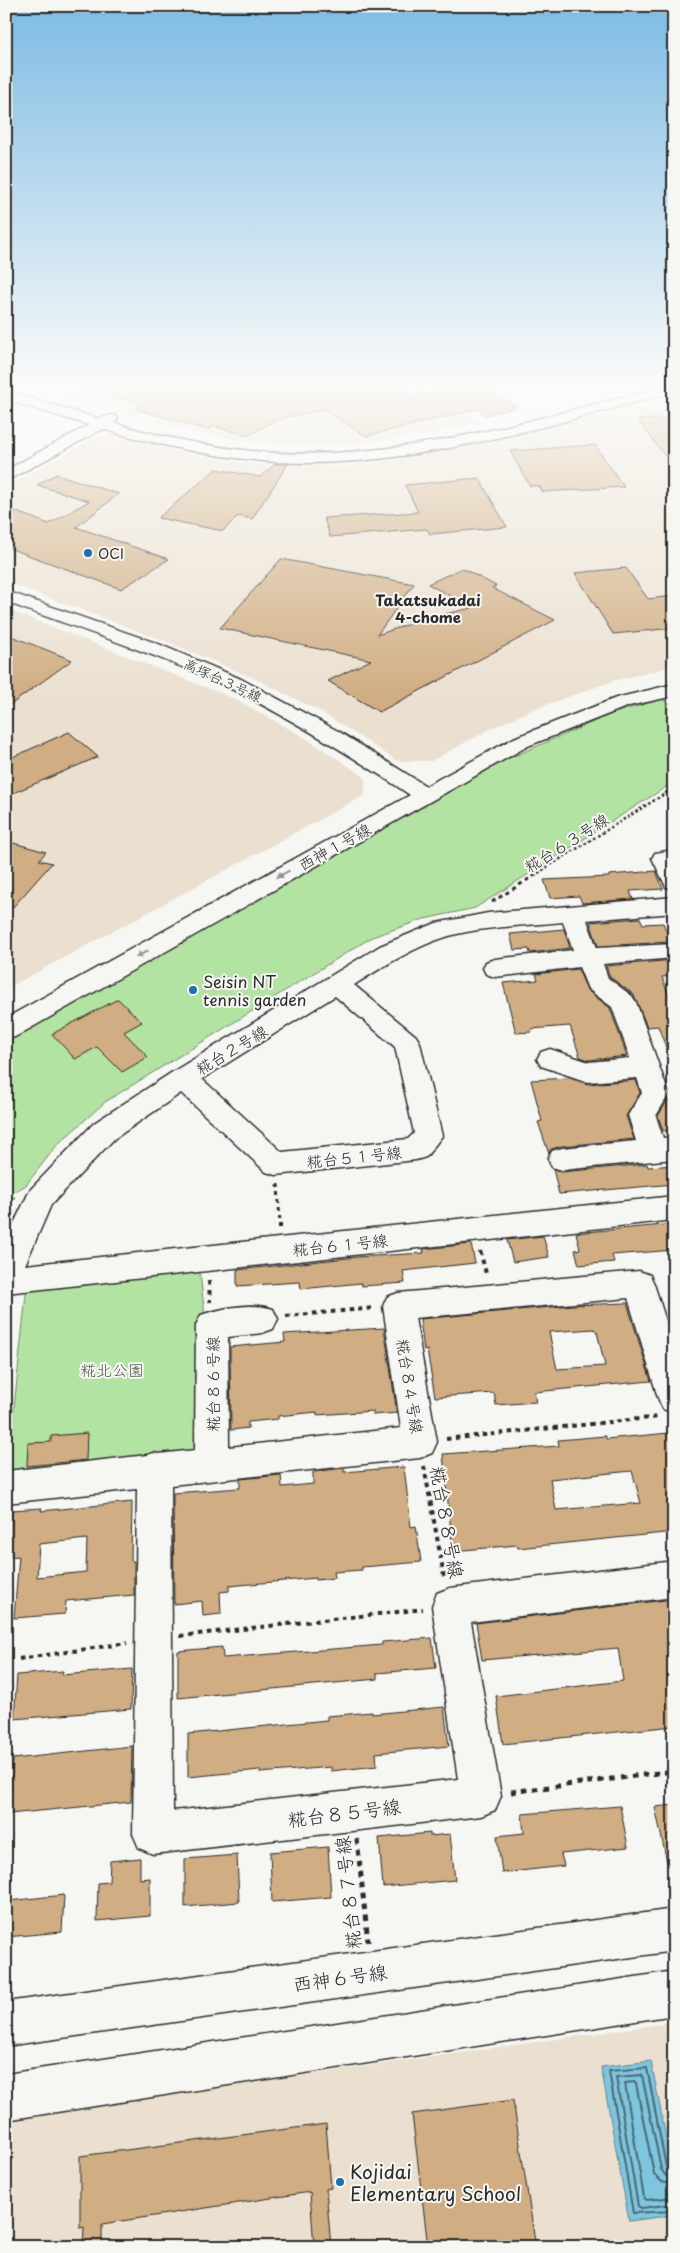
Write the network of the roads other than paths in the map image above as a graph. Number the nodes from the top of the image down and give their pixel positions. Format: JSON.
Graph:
{"nodes":[{"id":1,"x":6,"y":596,"type":"edge"},
{"id":2,"x":674,"y":679,"type":"edge"},
{"id":3,"x":674,"y":690,"type":"edge"},
{"id":4,"x":418,"y":790,"type":"junction"},
{"id":5,"x":674,"y":857,"type":"edge"},
{"id":6,"x":674,"y":882,"type":"edge"},
{"id":7,"x":674,"y":905,"type":"edge"},
{"id":8,"x":572,"y":913,"type":"junction"},
{"id":9,"x":670,"y":951,"type":"dead end"},
{"id":10,"x":588,"y":957,"type":"junction"},
{"id":11,"x":495,"y":968,"type":"dead end"},
{"id":12,"x":338,"y":985,"type":"junction"},
{"id":13,"x":6,"y":1008,"type":"edge"},
{"id":14,"x":6,"y":1030,"type":"edge"},
{"id":15,"x":550,"y":1059,"type":"dead end"},
{"id":16,"x":646,"y":1066,"type":"junction"},
{"id":17,"x":183,"y":1078,"type":"junction"},
{"id":18,"x":663,"y":1149,"type":"edge"},
{"id":19,"x":562,"y":1159,"type":"dead end"},
{"id":20,"x":674,"y":1208,"type":"edge"},
{"id":21,"x":6,"y":1273,"type":"edge"},
{"id":22,"x":6,"y":1280,"type":"edge"},
{"id":23,"x":262,"y":1319,"type":"road end"},
{"id":24,"x":669,"y":1407,"type":"edge"},
{"id":25,"x":212,"y":1464,"type":"junction"},
{"id":26,"x":154,"y":1469,"type":"junction"},
{"id":27,"x":6,"y":1487,"type":"edge"},
{"id":28,"x":674,"y":1579,"type":"edge"},
{"id":29,"x":674,"y":1930,"type":"edge"},
{"id":30,"x":674,"y":1994,"type":"edge"},
{"id":31,"x":6,"y":2024,"type":"edge"},
{"id":32,"x":6,"y":2097,"type":"edge"}],
"edges":[{"from":1,"to":4,"type":"street","name":"高塚台３号線"},
{"from":2,"to":4,"type":"street","name":"西神１号線"},
{"from":3,"to":4,"type":"street","name":"西神１号線"},
{"from":4,"to":13,"type":"street","name":"西神１号線"},
{"from":4,"to":14,"type":"street","name":"西神１号線","one_way":true},
{"from":5,"to":6,"type":"street"},
{"from":7,"to":8,"type":"street","name":"糀台２号線"},
{"from":8,"to":10,"type":"street"},
{"from":8,"to":12,"type":"street","name":"糀台２号線"},
{"from":9,"to":10,"type":"street"},
{"from":10,"to":11,"type":"street"},
{"from":10,"to":16,"type":"street"},
{"from":12,"to":17,"type":"street","name":"糀台２号線"},
{"from":12,"to":17,"type":"street","name":"糀台５１号線"},
{"from":15,"to":16,"type":"street"},
{"from":16,"to":18,"type":"street"},
{"from":17,"to":21,"type":"street","name":"糀台２号線"},
{"from":18,"to":19,"type":"street"},
{"from":20,"to":22,"type":"street","name":"糀台６１号線"},
{"from":23,"to":25,"type":"street","name":"糀台８６号線"},
{"from":24,"to":25,"type":"street","name":"糀台８４号線"},
{"from":25,"to":26,"type":"street","name":"糀台８４号線"},
{"from":26,"to":27,"type":"street","name":"糀台８４号線"},
{"from":26,"to":28,"type":"street","name":"糀台８５号線"},
{"from":29,"to":31,"type":"street","name":"西神６号線"},
{"from":30,"to":32,"type":"street"}]}
